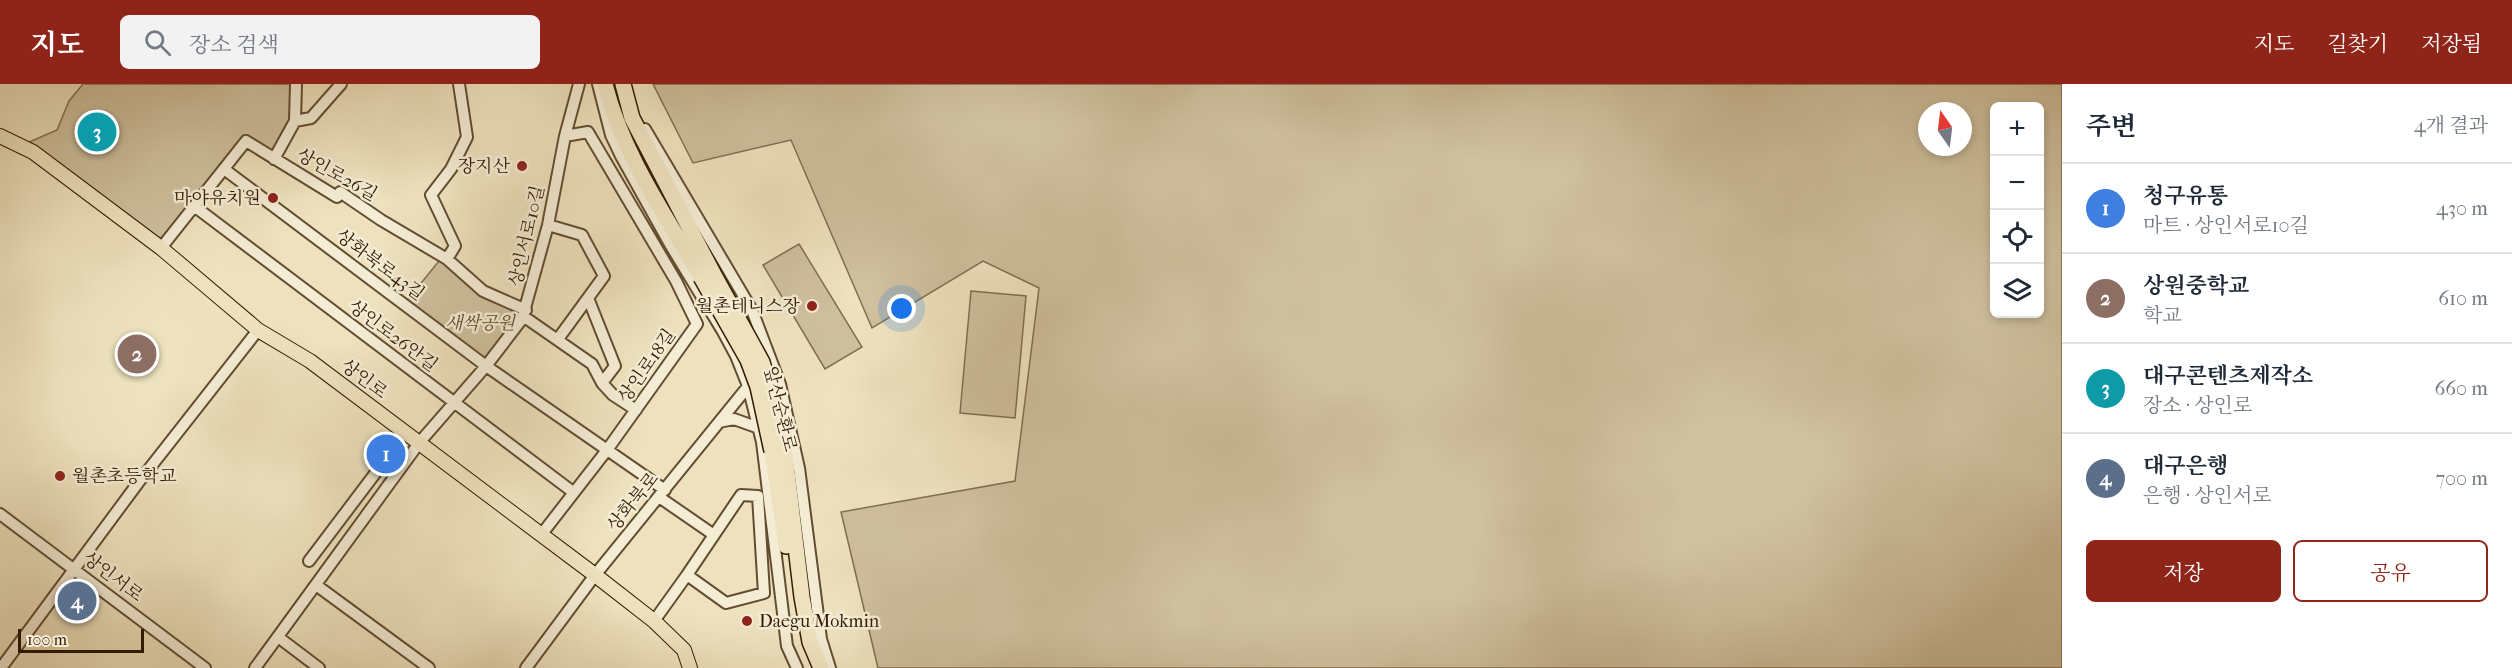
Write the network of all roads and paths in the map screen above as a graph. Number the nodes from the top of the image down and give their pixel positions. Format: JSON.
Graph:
{"nodes":[{"id":1,"x":296,"y":84,"type":"edge"},
{"id":2,"x":341,"y":84,"type":"edge"},
{"id":3,"x":459,"y":84,"type":"edge"},
{"id":4,"x":579,"y":84,"type":"edge"},
{"id":5,"x":598,"y":84,"type":"edge"},
{"id":6,"x":605,"y":84,"type":"edge"},
{"id":7,"x":623,"y":84,"type":"edge"},
{"id":8,"x":628,"y":84,"type":"edge"},
{"id":9,"x":295,"y":121,"type":"junction"},
{"id":10,"x":0,"y":136,"type":"edge"},
{"id":11,"x":565,"y":136,"type":"junction"},
{"id":12,"x":274,"y":159,"type":"junction"},
{"id":13,"x":224,"y":169,"type":"junction"},
{"id":14,"x":194,"y":206,"type":"junction"},
{"id":15,"x":548,"y":225,"type":"junction"},
{"id":16,"x":160,"y":248,"type":"junction"},
{"id":17,"x":447,"y":259,"type":"junction"},
{"id":18,"x":707,"y":275,"type":"junction"},
{"id":19,"x":588,"y":298,"type":"junction"},
{"id":20,"x":525,"y":313,"type":"junction"},
{"id":21,"x":258,"y":330,"type":"junction"},
{"id":22,"x":558,"y":339,"type":"junction"},
{"id":23,"x":771,"y":362,"type":"junction"},
{"id":24,"x":486,"y":366,"type":"junction"},
{"id":25,"x":602,"y":383,"type":"junction"},
{"id":26,"x":748,"y":386,"type":"junction"},
{"id":27,"x":453,"y":402,"type":"junction"},
{"id":28,"x":636,"y":410,"type":"junction"},
{"id":29,"x":719,"y":422,"type":"junction"},
{"id":30,"x":760,"y":432,"type":"junction"},
{"id":31,"x":419,"y":443,"type":"junction"},
{"id":32,"x":783,"y":445,"type":"junction"},
{"id":33,"x":607,"y":450,"type":"junction"},
{"id":34,"x":377,"y":471,"type":"dead end"},
{"id":35,"x":573,"y":492,"type":"junction"},
{"id":36,"x":662,"y":494,"type":"junction"},
{"id":37,"x":0,"y":514,"type":"edge"},
{"id":38,"x":541,"y":535,"type":"junction"},
{"id":39,"x":714,"y":535,"type":"junction"},
{"id":40,"x":309,"y":561,"type":"dead end"},
{"id":41,"x":75,"y":568,"type":"junction"},
{"id":42,"x":595,"y":575,"type":"junction"},
{"id":43,"x":687,"y":575,"type":"junction"},
{"id":44,"x":316,"y":585,"type":"junction"},
{"id":45,"x":654,"y":621,"type":"junction"},
{"id":46,"x":278,"y":637,"type":"junction"},
{"id":47,"x":1,"y":668,"type":"edge"},
{"id":48,"x":205,"y":668,"type":"edge"},
{"id":49,"x":255,"y":668,"type":"edge"},
{"id":50,"x":319,"y":668,"type":"edge"},
{"id":51,"x":429,"y":668,"type":"edge"},
{"id":52,"x":526,"y":668,"type":"edge"},
{"id":53,"x":690,"y":668,"type":"edge"},
{"id":54,"x":796,"y":668,"type":"edge"},
{"id":55,"x":810,"y":668,"type":"edge"},
{"id":56,"x":822,"y":668,"type":"edge"},
{"id":57,"x":830,"y":668,"type":"edge"}],
"edges":[{"from":1,"to":9,"type":"street"},
{"from":2,"to":9,"type":"street"},
{"from":3,"to":17,"type":"street"},
{"from":4,"to":11,"type":"street","name":"상인서로10길"},
{"from":5,"to":26,"type":"street"},
{"from":6,"to":18,"type":"highway","name":"앞산순환로"},
{"from":7,"to":18,"type":"highway","name":"앞산순환로"},
{"from":8,"to":23,"type":"street"},
{"from":9,"to":12,"type":"street"},
{"from":10,"to":16,"type":"main road","name":"상인로"},
{"from":11,"to":15,"type":"street","name":"상인서로10길"},
{"from":11,"to":28,"type":"street","name":"상인로18길"},
{"from":12,"to":13,"type":"street","name":"상인로26길"},
{"from":12,"to":17,"type":"street","name":"상인로26길"},
{"from":13,"to":14,"type":"street","name":"상인로26길"},
{"from":13,"to":24,"type":"street","name":"상화북로43길"},
{"from":14,"to":16,"type":"street","name":"상인로26길"},
{"from":14,"to":27,"type":"street","name":"상인로26안길"},
{"from":15,"to":19,"type":"street"},
{"from":15,"to":20,"type":"street","name":"상인서로10길"},
{"from":16,"to":21,"type":"main road","name":"상인로"},
{"from":17,"to":20,"type":"street","name":"상인로26길"},
{"from":18,"to":32,"type":"highway","name":"앞산순환로","bridge":true},
{"from":19,"to":22,"type":"street"},
{"from":19,"to":25,"type":"street"},
{"from":20,"to":22,"type":"street","name":"상인로26길"},
{"from":20,"to":24,"type":"street","name":"상인서로10길"},
{"from":21,"to":31,"type":"main road","name":"상인로"},
{"from":21,"to":41,"type":"street"},
{"from":22,"to":25,"type":"street","name":"상인로26길"},
{"from":23,"to":26,"type":"street","name":"상화북로"},
{"from":23,"to":32,"type":"street"},
{"from":24,"to":27,"type":"street","name":"상인서로10길"},
{"from":24,"to":33,"type":"street","name":"상화북로43길"},
{"from":25,"to":28,"type":"street","name":"상인로26길"},
{"from":26,"to":29,"type":"street","name":"상화북로"},
{"from":26,"to":30,"type":"street"},
{"from":27,"to":31,"type":"street","name":"상인서로10길"},
{"from":27,"to":35,"type":"street","name":"상인로26안길"},
{"from":28,"to":33,"type":"street","name":"상인로18길"},
{"from":29,"to":30,"type":"street"},
{"from":29,"to":36,"type":"street","name":"상화북로"},
{"from":30,"to":32,"type":"street"},
{"from":30,"to":54,"type":"street"},
{"from":31,"to":38,"type":"main road","name":"상인로"},
{"from":31,"to":44,"type":"street","name":"상인서로10길"},
{"from":32,"to":55,"type":"highway","name":"앞산순환로"},
{"from":32,"to":56,"type":"highway","name":"앞산순환로"},
{"from":32,"to":57,"type":"street"},
{"from":33,"to":35,"type":"street","name":"상인로18길"},
{"from":33,"to":36,"type":"street","name":"상화북로43길"},
{"from":34,"to":40,"type":"street"},
{"from":35,"to":38,"type":"street","name":"상인로18길"},
{"from":36,"to":39,"type":"street","name":"상화북로43길"},
{"from":36,"to":42,"type":"street","name":"상화북로"},
{"from":37,"to":41,"type":"street","name":"상인서로"},
{"from":38,"to":42,"type":"main road","name":"상인로"},
{"from":39,"to":43,"type":"street"},
{"from":39,"to":43,"type":"street"},
{"from":41,"to":47,"type":"street"},
{"from":41,"to":48,"type":"street","name":"상인서로"},
{"from":42,"to":45,"type":"main road","name":"상인로"},
{"from":42,"to":52,"type":"street","name":"상화북로"},
{"from":43,"to":45,"type":"street"},
{"from":44,"to":46,"type":"street","name":"상인서로10길"},
{"from":44,"to":51,"type":"street"},
{"from":45,"to":53,"type":"main road","name":"상인로"},
{"from":46,"to":49,"type":"street","name":"상인서로10길"},
{"from":46,"to":50,"type":"street"}]}
